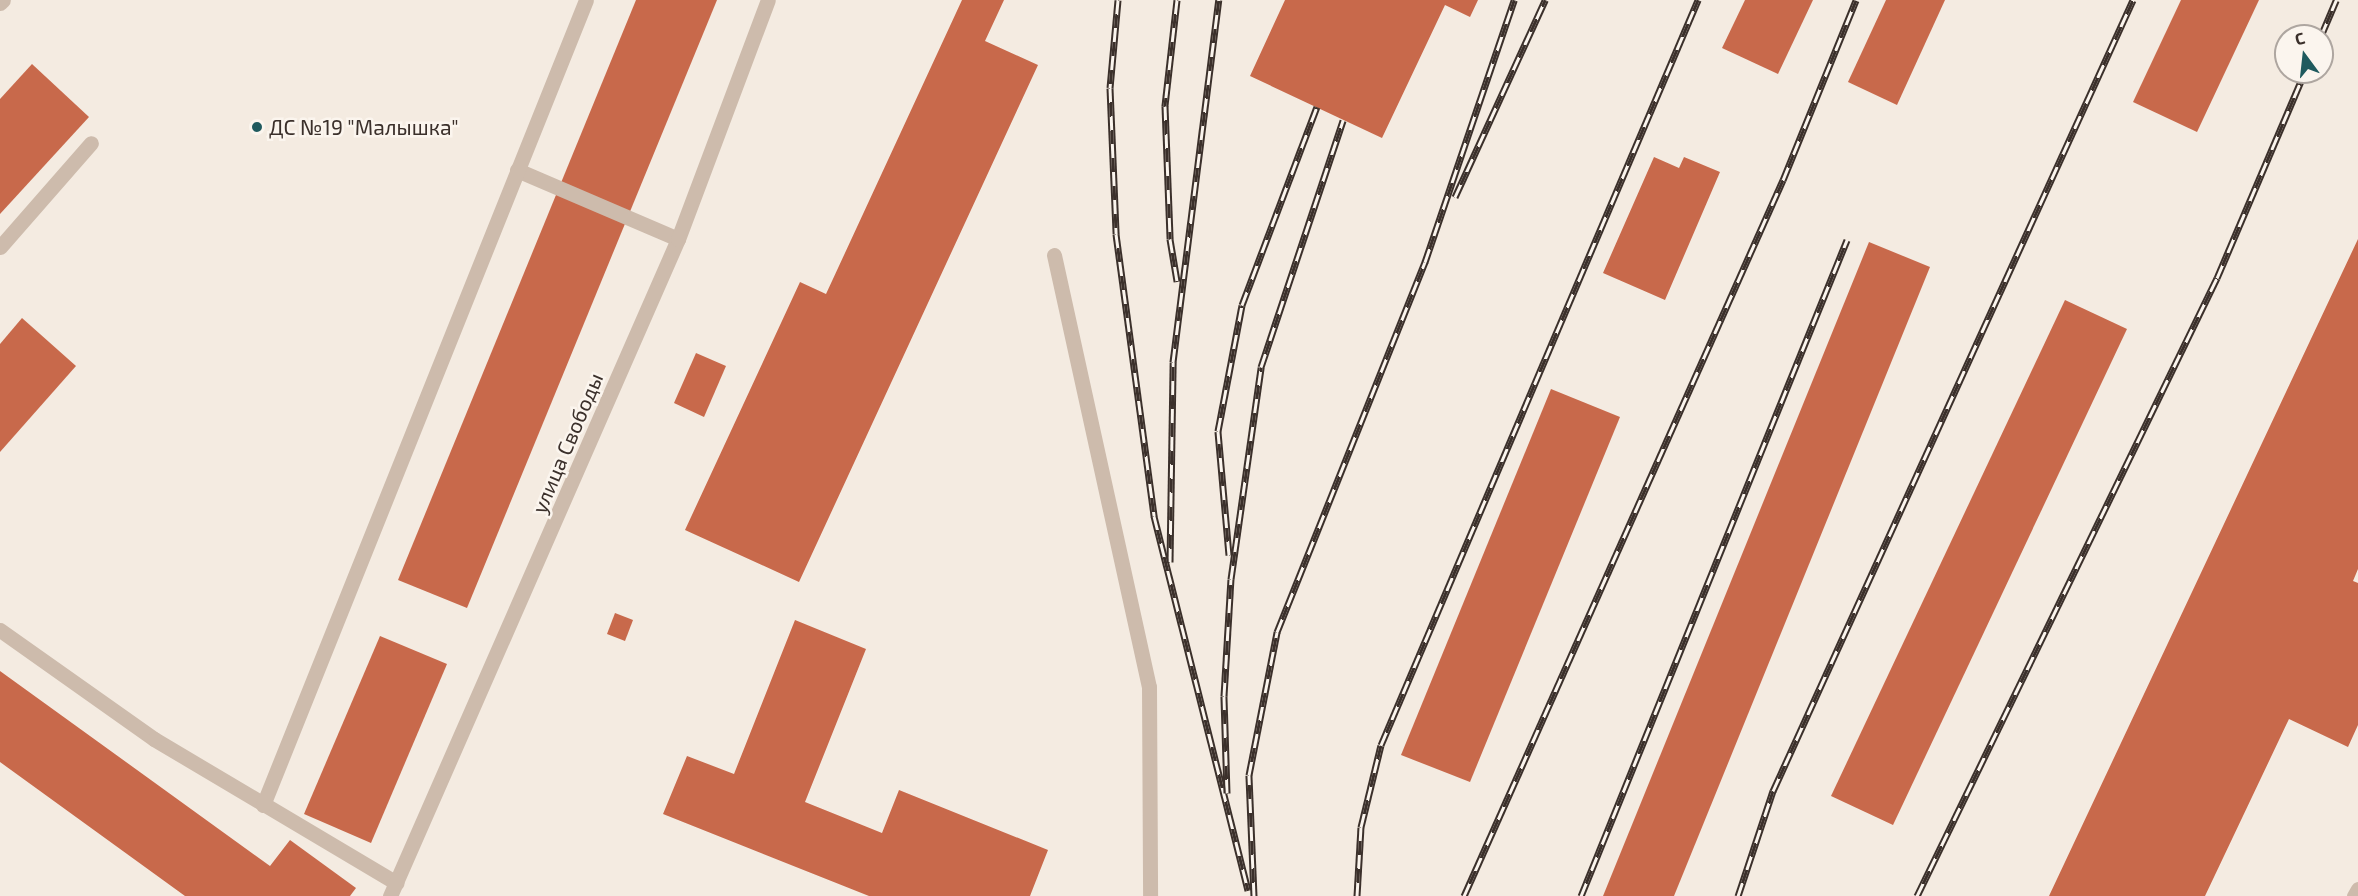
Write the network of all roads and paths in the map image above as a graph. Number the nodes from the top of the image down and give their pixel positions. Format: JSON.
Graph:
{"nodes":[{"id":1,"x":586,"y":0,"type":"edge"},
{"id":2,"x":768,"y":0,"type":"edge"},
{"id":3,"x":91,"y":143,"type":"dead end"},
{"id":4,"x":517,"y":171,"type":"junction"},
{"id":5,"x":678,"y":239,"type":"junction"},
{"id":6,"x":0,"y":247,"type":"edge"},
{"id":7,"x":1054,"y":255,"type":"dead end"},
{"id":8,"x":0,"y":630,"type":"edge"},
{"id":9,"x":263,"y":805,"type":"junction"},
{"id":10,"x":2358,"y":889,"type":"edge"},
{"id":11,"x":394,"y":890,"type":"edge"},
{"id":12,"x":1150,"y":896,"type":"edge"},
{"id":13,"x":2354,"y":896,"type":"edge"}],
"edges":[{"from":1,"to":4,"type":"street"},
{"from":2,"to":5,"type":"street","name":"улица Свободы"},
{"from":3,"to":6,"type":"street"},
{"from":4,"to":5,"type":"street"},
{"from":4,"to":9,"type":"street"},
{"from":5,"to":11,"type":"street","name":"улица Свободы"},
{"from":7,"to":12,"type":"street"},
{"from":8,"to":9,"type":"street"},
{"from":9,"to":11,"type":"street"},
{"from":10,"to":13,"type":"street"}]}
